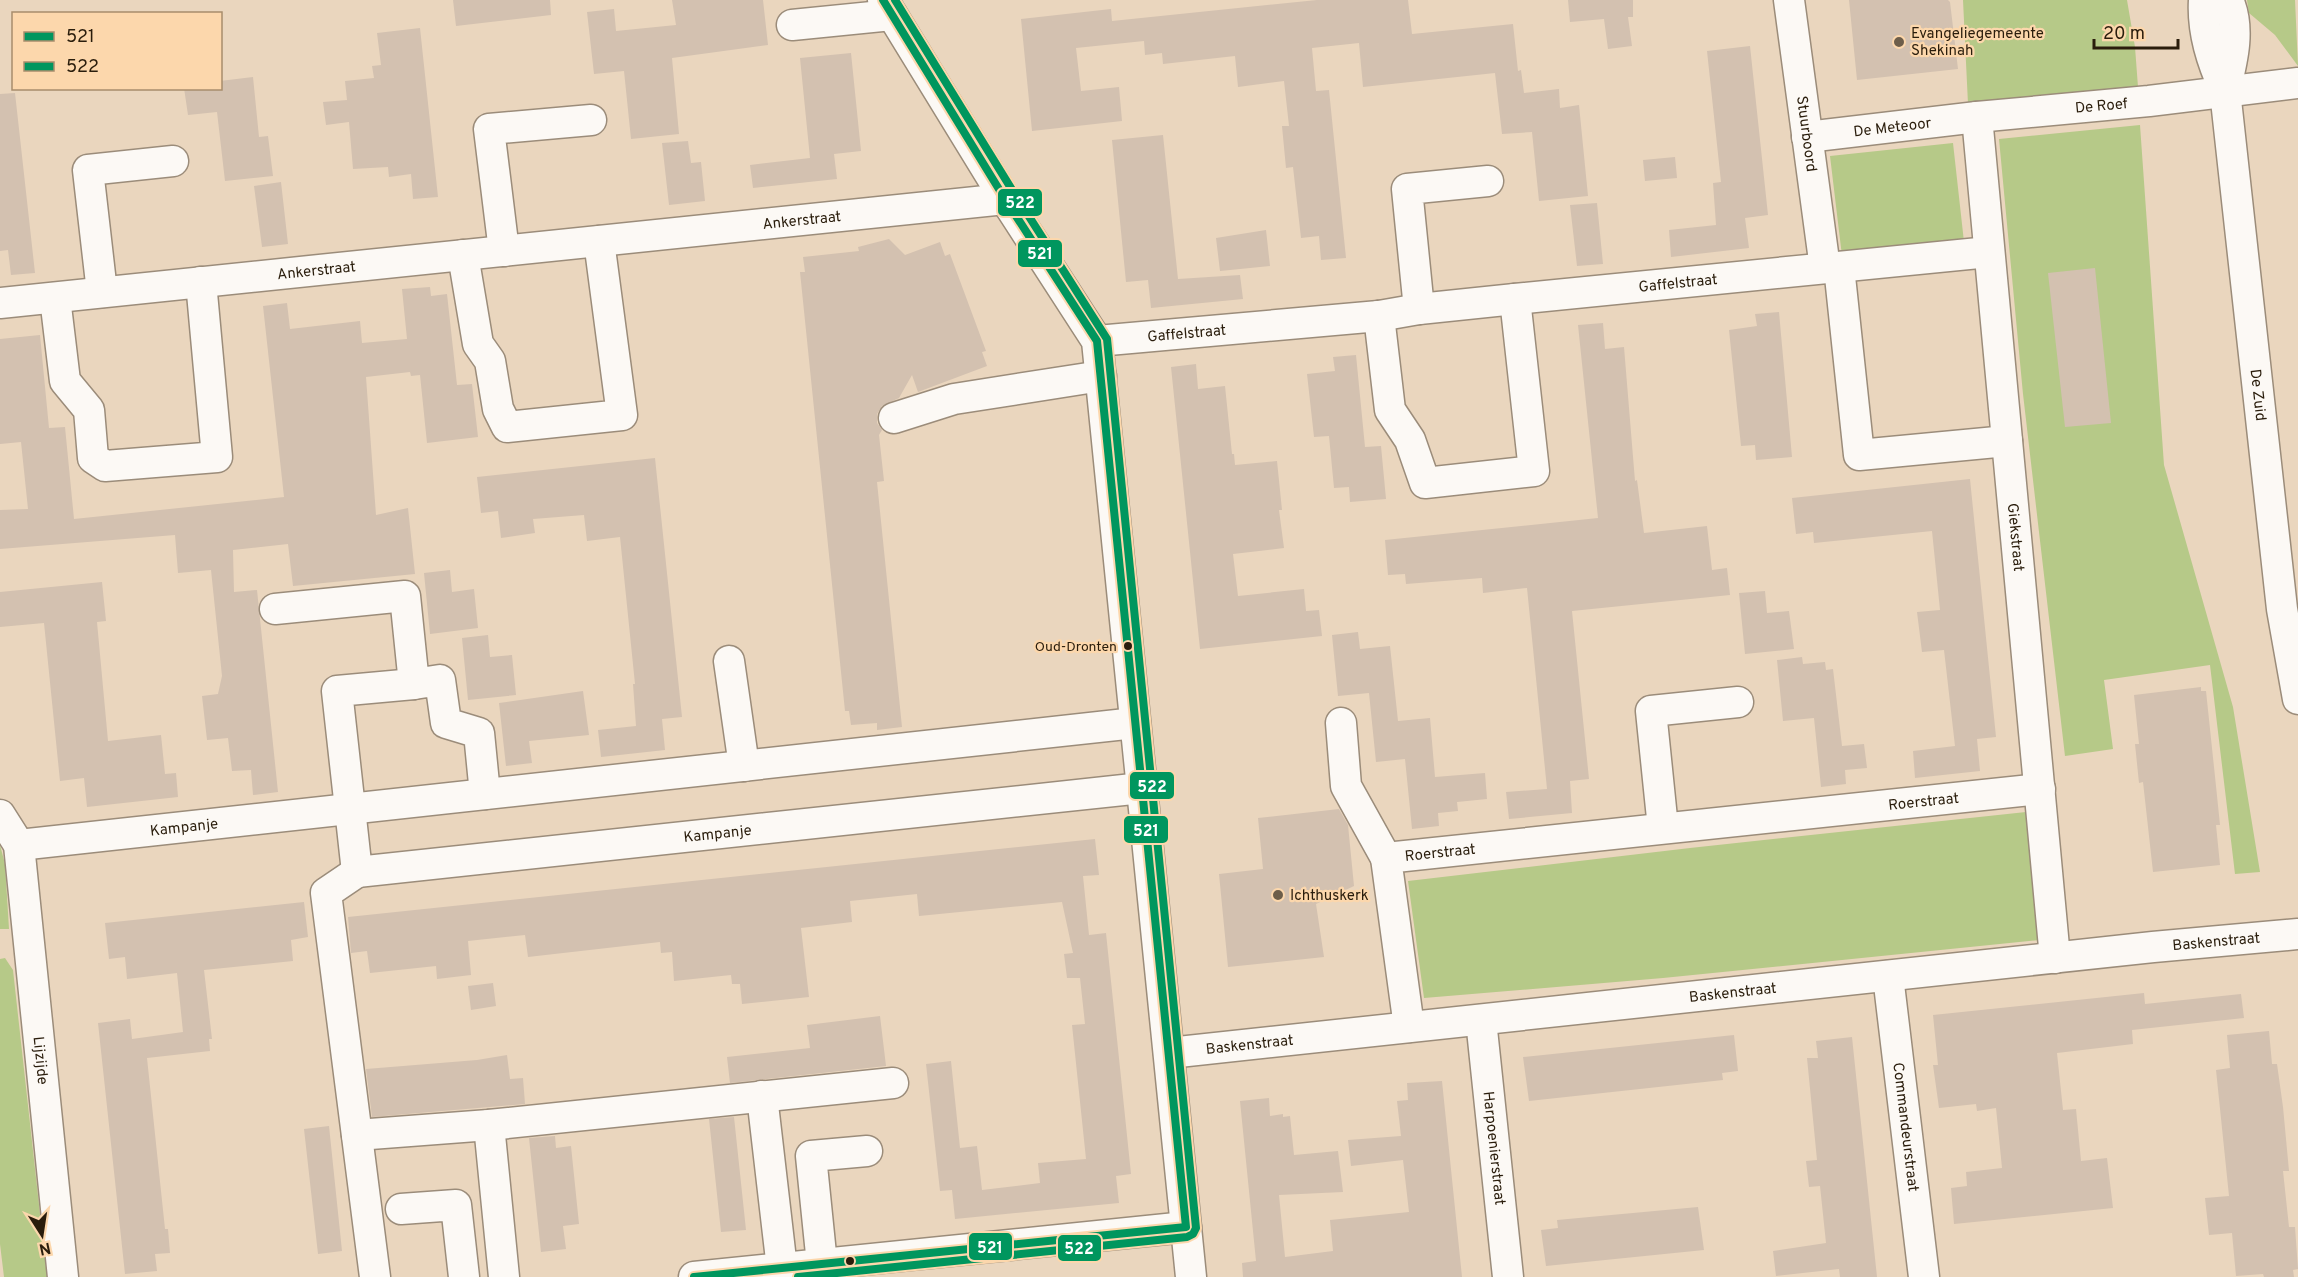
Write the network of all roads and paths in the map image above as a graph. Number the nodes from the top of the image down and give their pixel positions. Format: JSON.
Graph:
{"nodes":[{"id":1,"x":1789,"y":0,"type":"edge"},
{"id":2,"x":2204,"y":0,"type":"edge"},
{"id":3,"x":2229,"y":0,"type":"edge"},
{"id":4,"x":888,"y":7,"type":"edge"},
{"id":5,"x":792,"y":25,"type":"dead end"},
{"id":6,"x":2298,"y":83,"type":"edge"},
{"id":7,"x":2225,"y":91,"type":"junction"},
{"id":8,"x":1977,"y":117,"type":"junction"},
{"id":9,"x":591,"y":120,"type":"dead end"},
{"id":10,"x":1807,"y":137,"type":"junction"},
{"id":11,"x":173,"y":161,"type":"dead end"},
{"id":12,"x":1488,"y":181,"type":"dead end"},
{"id":13,"x":1005,"y":199,"type":"junction"},
{"id":14,"x":598,"y":241,"type":"junction"},
{"id":15,"x":504,"y":250,"type":"junction"},
{"id":16,"x":1989,"y":252,"type":"junction"},
{"id":17,"x":463,"y":255,"type":"junction"},
{"id":18,"x":1832,"y":268,"type":"junction"},
{"id":19,"x":201,"y":282,"type":"junction"},
{"id":20,"x":102,"y":292,"type":"junction"},
{"id":21,"x":55,"y":298,"type":"junction"},
{"id":22,"x":1515,"y":299,"type":"junction"},
{"id":23,"x":0,"y":303,"type":"edge"},
{"id":24,"x":1419,"y":309,"type":"junction"},
{"id":25,"x":1378,"y":316,"type":"junction"},
{"id":26,"x":1097,"y":341,"type":"junction"},
{"id":27,"x":1101,"y":376,"type":"junction"},
{"id":28,"x":894,"y":418,"type":"dead end"},
{"id":29,"x":2007,"y":441,"type":"junction"},
{"id":30,"x":2290,"y":608,"type":"edge"},
{"id":31,"x":275,"y":609,"type":"dead end"},
{"id":32,"x":729,"y":661,"type":"dead end"},
{"id":33,"x":414,"y":684,"type":"junction"},
{"id":34,"x":2298,"y":699,"type":"edge"},
{"id":35,"x":1738,"y":702,"type":"dead end"},
{"id":36,"x":1135,"y":723,"type":"junction"},
{"id":37,"x":1341,"y":723,"type":"dead end"},
{"id":38,"x":744,"y":766,"type":"junction"},
{"id":39,"x":1142,"y":788,"type":"junction"},
{"id":40,"x":2040,"y":789,"type":"junction"},
{"id":41,"x":486,"y":794,"type":"junction"},
{"id":42,"x":349,"y":809,"type":"junction"},
{"id":43,"x":0,"y":815,"type":"edge"},
{"id":44,"x":1663,"y":828,"type":"junction"},
{"id":45,"x":19,"y":845,"type":"junction"},
{"id":46,"x":1386,"y":858,"type":"junction"},
{"id":47,"x":357,"y":872,"type":"junction"},
{"id":48,"x":2298,"y":934,"type":"edge"},
{"id":49,"x":2055,"y":958,"type":"junction"},
{"id":50,"x":1888,"y":976,"type":"junction"},
{"id":51,"x":1481,"y":1020,"type":"junction"},
{"id":52,"x":1409,"y":1027,"type":"junction"},
{"id":53,"x":1168,"y":1053,"type":"junction"},
{"id":54,"x":893,"y":1083,"type":"dead end"},
{"id":55,"x":762,"y":1096,"type":"junction"},
{"id":56,"x":489,"y":1125,"type":"junction"},
{"id":57,"x":357,"y":1135,"type":"junction"},
{"id":58,"x":867,"y":1151,"type":"dead end"},
{"id":59,"x":401,"y":1209,"type":"dead end"},
{"id":60,"x":1186,"y":1227,"type":"junction"},
{"id":61,"x":822,"y":1264,"type":"junction"},
{"id":62,"x":908,"y":1266,"type":"edge"},
{"id":63,"x":783,"y":1272,"type":"edge"},
{"id":64,"x":63,"y":1277,"type":"edge"},
{"id":65,"x":375,"y":1277,"type":"edge"},
{"id":66,"x":464,"y":1277,"type":"edge"},
{"id":67,"x":504,"y":1277,"type":"edge"},
{"id":68,"x":694,"y":1277,"type":"edge"},
{"id":69,"x":1191,"y":1277,"type":"edge"},
{"id":70,"x":1508,"y":1277,"type":"edge"},
{"id":71,"x":1924,"y":1277,"type":"edge"}],
"edges":[{"from":1,"to":10,"type":"street","name":"Stuurboord"},
{"from":2,"to":7,"type":"street","name":"De Zuid"},
{"from":3,"to":7,"type":"street","name":"De Zuid"},
{"from":4,"to":5,"type":"street"},
{"from":4,"to":13,"type":"street"},
{"from":6,"to":7,"type":"street"},
{"from":7,"to":8,"type":"street","name":"De Roef"},
{"from":7,"to":30,"type":"street","name":"De Zuid"},
{"from":8,"to":10,"type":"street","name":"De Meteoor"},
{"from":8,"to":16,"type":"street","name":"Giekstraat"},
{"from":9,"to":15,"type":"street"},
{"from":10,"to":18,"type":"street","name":"Stuurboord"},
{"from":11,"to":20,"type":"street"},
{"from":12,"to":24,"type":"street"},
{"from":13,"to":14,"type":"street","name":"Ankerstraat"},
{"from":13,"to":26,"type":"street"},
{"from":14,"to":15,"type":"street","name":"Ankerstraat"},
{"from":14,"to":17,"type":"street"},
{"from":15,"to":17,"type":"street","name":"Ankerstraat"},
{"from":16,"to":18,"type":"street","name":"Gaffelstraat"},
{"from":16,"to":29,"type":"street","name":"Giekstraat"},
{"from":17,"to":19,"type":"street","name":"Ankerstraat"},
{"from":18,"to":22,"type":"street","name":"Gaffelstraat"},
{"from":18,"to":29,"type":"street"},
{"from":19,"to":20,"type":"street","name":"Ankerstraat"},
{"from":19,"to":21,"type":"street"},
{"from":20,"to":21,"type":"street","name":"Ankerstraat"},
{"from":21,"to":23,"type":"street","name":"Ankerstraat"},
{"from":22,"to":24,"type":"street","name":"Gaffelstraat"},
{"from":22,"to":25,"type":"street"},
{"from":24,"to":25,"type":"street","name":"Gaffelstraat"},
{"from":25,"to":26,"type":"street","name":"Gaffelstraat"},
{"from":26,"to":27,"type":"street"},
{"from":27,"to":28,"type":"street"},
{"from":27,"to":36,"type":"street"},
{"from":29,"to":40,"type":"street","name":"Giekstraat"},
{"from":30,"to":34,"type":"street","name":"De Zuid"},
{"from":31,"to":33,"type":"street"},
{"from":32,"to":38,"type":"street"},
{"from":33,"to":41,"type":"street"},
{"from":33,"to":42,"type":"street"},
{"from":35,"to":44,"type":"street"},
{"from":36,"to":38,"type":"street","name":"Kampanje"},
{"from":36,"to":39,"type":"street"},
{"from":37,"to":46,"type":"street"},
{"from":38,"to":41,"type":"street","name":"Kampanje"},
{"from":39,"to":47,"type":"street","name":"Kampanje"},
{"from":39,"to":53,"type":"street"},
{"from":40,"to":44,"type":"street","name":"Roerstraat"},
{"from":40,"to":49,"type":"street","name":"Giekstraat"},
{"from":41,"to":42,"type":"street","name":"Kampanje"},
{"from":42,"to":45,"type":"street","name":"Kampanje"},
{"from":42,"to":47,"type":"street"},
{"from":43,"to":45,"type":"street"},
{"from":44,"to":46,"type":"street","name":"Roerstraat"},
{"from":45,"to":64,"type":"street","name":"Lijzijde"},
{"from":46,"to":52,"type":"street","name":"Roerstraat"},
{"from":47,"to":57,"type":"street"},
{"from":48,"to":49,"type":"street","name":"Baskenstraat"},
{"from":49,"to":50,"type":"street","name":"Baskenstraat"},
{"from":50,"to":51,"type":"street","name":"Baskenstraat"},
{"from":50,"to":71,"type":"street","name":"Commandeurstraat"},
{"from":51,"to":52,"type":"street","name":"Baskenstraat"},
{"from":51,"to":70,"type":"street","name":"Harpoenierstraat"},
{"from":52,"to":53,"type":"street","name":"Baskenstraat"},
{"from":53,"to":60,"type":"street"},
{"from":54,"to":55,"type":"street"},
{"from":55,"to":56,"type":"street"},
{"from":55,"to":63,"type":"street"},
{"from":56,"to":57,"type":"street"},
{"from":56,"to":67,"type":"street"},
{"from":57,"to":65,"type":"street"},
{"from":58,"to":61,"type":"street"},
{"from":59,"to":66,"type":"street"},
{"from":60,"to":62,"type":"street"},
{"from":60,"to":69,"type":"street"},
{"from":61,"to":62,"type":"street"},
{"from":61,"to":63,"type":"street"},
{"from":63,"to":68,"type":"street"}]}
